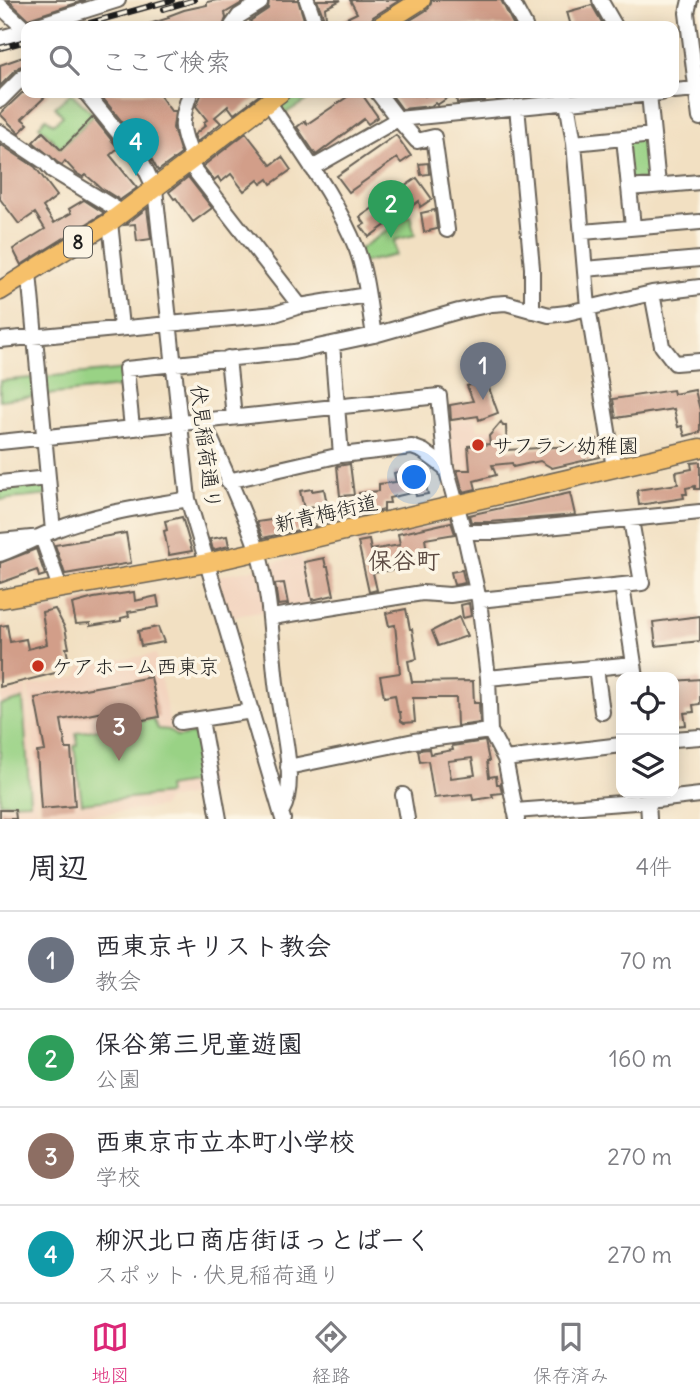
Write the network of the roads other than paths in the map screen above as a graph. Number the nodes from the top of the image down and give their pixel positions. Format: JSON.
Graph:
{"nodes":[{"id":1,"x":118,"y":0,"type":"edge"},
{"id":2,"x":259,"y":0,"type":"edge"},
{"id":3,"x":307,"y":0,"type":"edge"},
{"id":4,"x":421,"y":0,"type":"edge"},
{"id":5,"x":511,"y":0,"type":"edge"},
{"id":6,"x":600,"y":0,"type":"edge"},
{"id":7,"x":693,"y":4,"type":"edge"},
{"id":8,"x":0,"y":6,"type":"edge"},
{"id":9,"x":51,"y":21,"type":"edge"},
{"id":10,"x":236,"y":21,"type":"edge"},
{"id":11,"x":314,"y":21,"type":"edge"},
{"id":12,"x":388,"y":21,"type":"edge"},
{"id":13,"x":522,"y":21,"type":"edge"},
{"id":14,"x":612,"y":21,"type":"edge"},
{"id":15,"x":21,"y":25,"type":"edge"},
{"id":16,"x":21,"y":32,"type":"edge"},
{"id":17,"x":0,"y":38,"type":"edge"},
{"id":18,"x":697,"y":63,"type":"edge"},
{"id":19,"x":21,"y":79,"type":"edge"},
{"id":20,"x":697,"y":89,"type":"junction"},
{"id":21,"x":679,"y":91,"type":"edge"},
{"id":22,"x":90,"y":98,"type":"edge"},
{"id":23,"x":188,"y":98,"type":"edge"},
{"id":24,"x":273,"y":98,"type":"edge"},
{"id":25,"x":275,"y":98,"type":"edge"},
{"id":26,"x":382,"y":98,"type":"edge"},
{"id":27,"x":560,"y":98,"type":"edge"},
{"id":28,"x":565,"y":98,"type":"edge"},
{"id":29,"x":655,"y":98,"type":"edge"},
{"id":30,"x":0,"y":100,"type":"edge"},
{"id":31,"x":517,"y":107,"type":"junction"},
{"id":32,"x":700,"y":117,"type":"edge"},
{"id":33,"x":398,"y":119,"type":"junction"},
{"id":34,"x":0,"y":132,"type":"edge"},
{"id":35,"x":653,"y":135,"type":"junction"},
{"id":36,"x":624,"y":138,"type":"junction"},
{"id":37,"x":574,"y":143,"type":"junction"},
{"id":38,"x":193,"y":163,"type":"junction"},
{"id":39,"x":312,"y":168,"type":"junction"},
{"id":40,"x":700,"y":181,"type":"edge"},
{"id":41,"x":658,"y":185,"type":"junction"},
{"id":42,"x":629,"y":188,"type":"junction"},
{"id":43,"x":155,"y":189,"type":"junction"},
{"id":44,"x":116,"y":217,"type":"junction"},
{"id":45,"x":700,"y":222,"type":"edge"},
{"id":46,"x":634,"y":227,"type":"junction"},
{"id":47,"x":447,"y":230,"type":"dead end"},
{"id":48,"x":583,"y":232,"type":"junction"},
{"id":49,"x":700,"y":259,"type":"edge"},
{"id":50,"x":585,"y":269,"type":"junction"},
{"id":51,"x":29,"y":273,"type":"junction"},
{"id":52,"x":700,"y":287,"type":"edge"},
{"id":53,"x":0,"y":291,"type":"edge"},
{"id":54,"x":652,"y":293,"type":"junction"},
{"id":55,"x":367,"y":295,"type":"junction"},
{"id":56,"x":300,"y":306,"type":"junction"},
{"id":57,"x":588,"y":307,"type":"junction"},
{"id":58,"x":533,"y":312,"type":"junction"},
{"id":59,"x":170,"y":323,"type":"junction"},
{"id":60,"x":121,"y":327,"type":"junction"},
{"id":61,"x":374,"y":335,"type":"junction"},
{"id":62,"x":35,"y":337,"type":"junction"},
{"id":63,"x":0,"y":340,"type":"edge"},
{"id":64,"x":332,"y":344,"type":"junction"},
{"id":65,"x":228,"y":358,"type":"junction"},
{"id":66,"x":700,"y":361,"type":"edge"},
{"id":67,"x":175,"y":365,"type":"junction"},
{"id":68,"x":337,"y":407,"type":"junction"},
{"id":69,"x":234,"y":417,"type":"junction"},
{"id":70,"x":202,"y":419,"type":"junction"},
{"id":71,"x":180,"y":422,"type":"junction"},
{"id":72,"x":132,"y":428,"type":"junction"},
{"id":73,"x":44,"y":437,"type":"junction"},
{"id":74,"x":0,"y":442,"type":"edge"},
{"id":75,"x":700,"y":447,"type":"edge"},
{"id":76,"x":341,"y":455,"type":"junction"},
{"id":77,"x":446,"y":468,"type":"junction"},
{"id":78,"x":614,"y":468,"type":"junction"},
{"id":79,"x":48,"y":478,"type":"junction"},
{"id":80,"x":228,"y":481,"type":"junction"},
{"id":81,"x":0,"y":483,"type":"edge"},
{"id":82,"x":188,"y":499,"type":"junction"},
{"id":83,"x":456,"y":506,"type":"junction"},
{"id":84,"x":700,"y":512,"type":"edge"},
{"id":85,"x":631,"y":520,"type":"junction"},
{"id":86,"x":464,"y":532,"type":"junction"},
{"id":87,"x":48,"y":534,"type":"junction"},
{"id":88,"x":0,"y":541,"type":"edge"},
{"id":89,"x":258,"y":552,"type":"junction"},
{"id":90,"x":0,"y":554,"type":"edge"},
{"id":91,"x":207,"y":563,"type":"junction"},
{"id":92,"x":622,"y":586,"type":"junction"},
{"id":93,"x":60,"y":588,"type":"junction"},
{"id":94,"x":478,"y":596,"type":"junction"},
{"id":95,"x":0,"y":599,"type":"edge"},
{"id":96,"x":272,"y":617,"type":"junction"},
{"id":97,"x":596,"y":667,"type":"junction"},
{"id":98,"x":635,"y":671,"type":"edge"},
{"id":99,"x":488,"y":678,"type":"junction"},
{"id":100,"x":252,"y":711,"type":"junction"},
{"id":101,"x":602,"y":712,"type":"dead end"},
{"id":102,"x":201,"y":720,"type":"junction"},
{"id":103,"x":180,"y":722,"type":"dead end"},
{"id":104,"x":490,"y":731,"type":"junction"},
{"id":105,"x":700,"y":737,"type":"edge"},
{"id":106,"x":679,"y":739,"type":"edge"},
{"id":107,"x":616,"y":746,"type":"edge"},
{"id":108,"x":505,"y":759,"type":"junction"},
{"id":109,"x":289,"y":767,"type":"junction"},
{"id":110,"x":403,"y":795,"type":"dead end"},
{"id":111,"x":700,"y":795,"type":"edge"},
{"id":112,"x":648,"y":801,"type":"junction"},
{"id":113,"x":516,"y":815,"type":"edge"},
{"id":114,"x":285,"y":816,"type":"edge"},
{"id":115,"x":219,"y":819,"type":"edge"},
{"id":116,"x":407,"y":819,"type":"edge"},
{"id":117,"x":649,"y":819,"type":"edge"}],
"edges":[{"from":1,"to":9,"type":"street"},
{"from":2,"to":10,"type":"street"},
{"from":3,"to":11,"type":"street"},
{"from":4,"to":12,"type":"main road"},
{"from":5,"to":13,"type":"street"},
{"from":6,"to":14,"type":"street"},
{"from":7,"to":18,"type":"street"},
{"from":8,"to":15,"type":"street"},
{"from":16,"to":17,"type":"street"},
{"from":18,"to":20,"type":"street"},
{"from":19,"to":30,"type":"street"},
{"from":20,"to":21,"type":"street"},
{"from":20,"to":32,"type":"street"},
{"from":22,"to":43,"type":"street","name":"伏見稲荷通り"},
{"from":23,"to":38,"type":"street"},
{"from":24,"to":38,"type":"main road","number":"8"},
{"from":25,"to":39,"type":"street"},
{"from":26,"to":33,"type":"street"},
{"from":27,"to":31,"type":"street"},
{"from":28,"to":37,"type":"street"},
{"from":29,"to":35,"type":"street"},
{"from":31,"to":33,"type":"street"},
{"from":31,"to":58,"type":"street"},
{"from":33,"to":39,"type":"street"},
{"from":33,"to":47,"type":"street"},
{"from":34,"to":44,"type":"street"},
{"from":35,"to":36,"type":"street"},
{"from":35,"to":41,"type":"street"},
{"from":36,"to":37,"type":"street"},
{"from":36,"to":42,"type":"street"},
{"from":37,"to":48,"type":"street"},
{"from":38,"to":43,"type":"main road","number":"8"},
{"from":38,"to":56,"type":"street"},
{"from":39,"to":55,"type":"street"},
{"from":40,"to":41,"type":"street"},
{"from":41,"to":42,"type":"street"},
{"from":42,"to":46,"type":"street"},
{"from":43,"to":44,"type":"main road","number":"8"},
{"from":43,"to":59,"type":"street","name":"伏見稲荷通り"},
{"from":44,"to":51,"type":"main road","number":"8"},
{"from":44,"to":60,"type":"street"},
{"from":45,"to":46,"type":"street"},
{"from":46,"to":48,"type":"street"},
{"from":48,"to":50,"type":"street"},
{"from":49,"to":50,"type":"street"},
{"from":50,"to":57,"type":"street"},
{"from":51,"to":53,"type":"main road","number":"8"},
{"from":51,"to":62,"type":"street"},
{"from":52,"to":54,"type":"street"},
{"from":54,"to":57,"type":"street"},
{"from":54,"to":66,"type":"street"},
{"from":55,"to":56,"type":"street"},
{"from":55,"to":61,"type":"street"},
{"from":56,"to":59,"type":"street"},
{"from":57,"to":58,"type":"street"},
{"from":57,"to":78,"type":"street"},
{"from":58,"to":61,"type":"street"},
{"from":59,"to":60,"type":"street"},
{"from":59,"to":67,"type":"street","name":"伏見稲荷通り"},
{"from":60,"to":62,"type":"street"},
{"from":61,"to":64,"type":"street"},
{"from":62,"to":63,"type":"street"},
{"from":62,"to":73,"type":"street"},
{"from":64,"to":65,"type":"street"},
{"from":64,"to":68,"type":"street"},
{"from":65,"to":67,"type":"street"},
{"from":65,"to":69,"type":"street"},
{"from":67,"to":71,"type":"street","name":"伏見稲荷通り"},
{"from":67,"to":72,"type":"street"},
{"from":68,"to":69,"type":"street"},
{"from":68,"to":76,"type":"street"},
{"from":68,"to":77,"type":"street"},
{"from":69,"to":70,"type":"street"},
{"from":70,"to":71,"type":"street"},
{"from":70,"to":80,"type":"street"},
{"from":71,"to":72,"type":"street"},
{"from":71,"to":82,"type":"street","name":"伏見稲荷通り"},
{"from":72,"to":73,"type":"street"},
{"from":73,"to":74,"type":"street"},
{"from":73,"to":79,"type":"street"},
{"from":75,"to":78,"type":"main road","name":"新青梅街道"},
{"from":76,"to":77,"type":"street"},
{"from":76,"to":80,"type":"street"},
{"from":77,"to":83,"type":"street"},
{"from":78,"to":83,"type":"main road","name":"新青梅街道"},
{"from":79,"to":81,"type":"street"},
{"from":79,"to":87,"type":"street"},
{"from":80,"to":89,"type":"street"},
{"from":82,"to":87,"type":"street"},
{"from":82,"to":91,"type":"street","name":"伏見稲荷通り"},
{"from":83,"to":86,"type":"street"},
{"from":83,"to":89,"type":"main road","name":"新青梅街道"},
{"from":84,"to":85,"type":"street"},
{"from":85,"to":86,"type":"street"},
{"from":85,"to":92,"type":"street"},
{"from":86,"to":94,"type":"street"},
{"from":87,"to":88,"type":"street"},
{"from":87,"to":90,"type":"street"},
{"from":87,"to":93,"type":"street"},
{"from":89,"to":91,"type":"main road","name":"新青梅街道"},
{"from":89,"to":96,"type":"street"},
{"from":91,"to":93,"type":"main road","name":"新青梅街道"},
{"from":91,"to":100,"type":"street","name":"伏見稲荷通り"},
{"from":92,"to":94,"type":"street"},
{"from":92,"to":98,"type":"street"},
{"from":93,"to":95,"type":"main road","name":"新青梅街道"},
{"from":94,"to":96,"type":"street"},
{"from":94,"to":99,"type":"street"},
{"from":96,"to":109,"type":"street"},
{"from":97,"to":98,"type":"street"},
{"from":97,"to":99,"type":"street"},
{"from":97,"to":101,"type":"street"},
{"from":99,"to":104,"type":"street"},
{"from":100,"to":102,"type":"street"},
{"from":100,"to":114,"type":"street","name":"伏見稲荷通り"},
{"from":102,"to":103,"type":"street"},
{"from":102,"to":115,"type":"street"},
{"from":104,"to":108,"type":"street"},
{"from":104,"to":109,"type":"street"},
{"from":105,"to":106,"type":"street"},
{"from":107,"to":108,"type":"street"},
{"from":108,"to":113,"type":"street"},
{"from":109,"to":114,"type":"street"},
{"from":110,"to":116,"type":"street"},
{"from":111,"to":112,"type":"street"},
{"from":112,"to":113,"type":"street"},
{"from":112,"to":117,"type":"street"}]}
